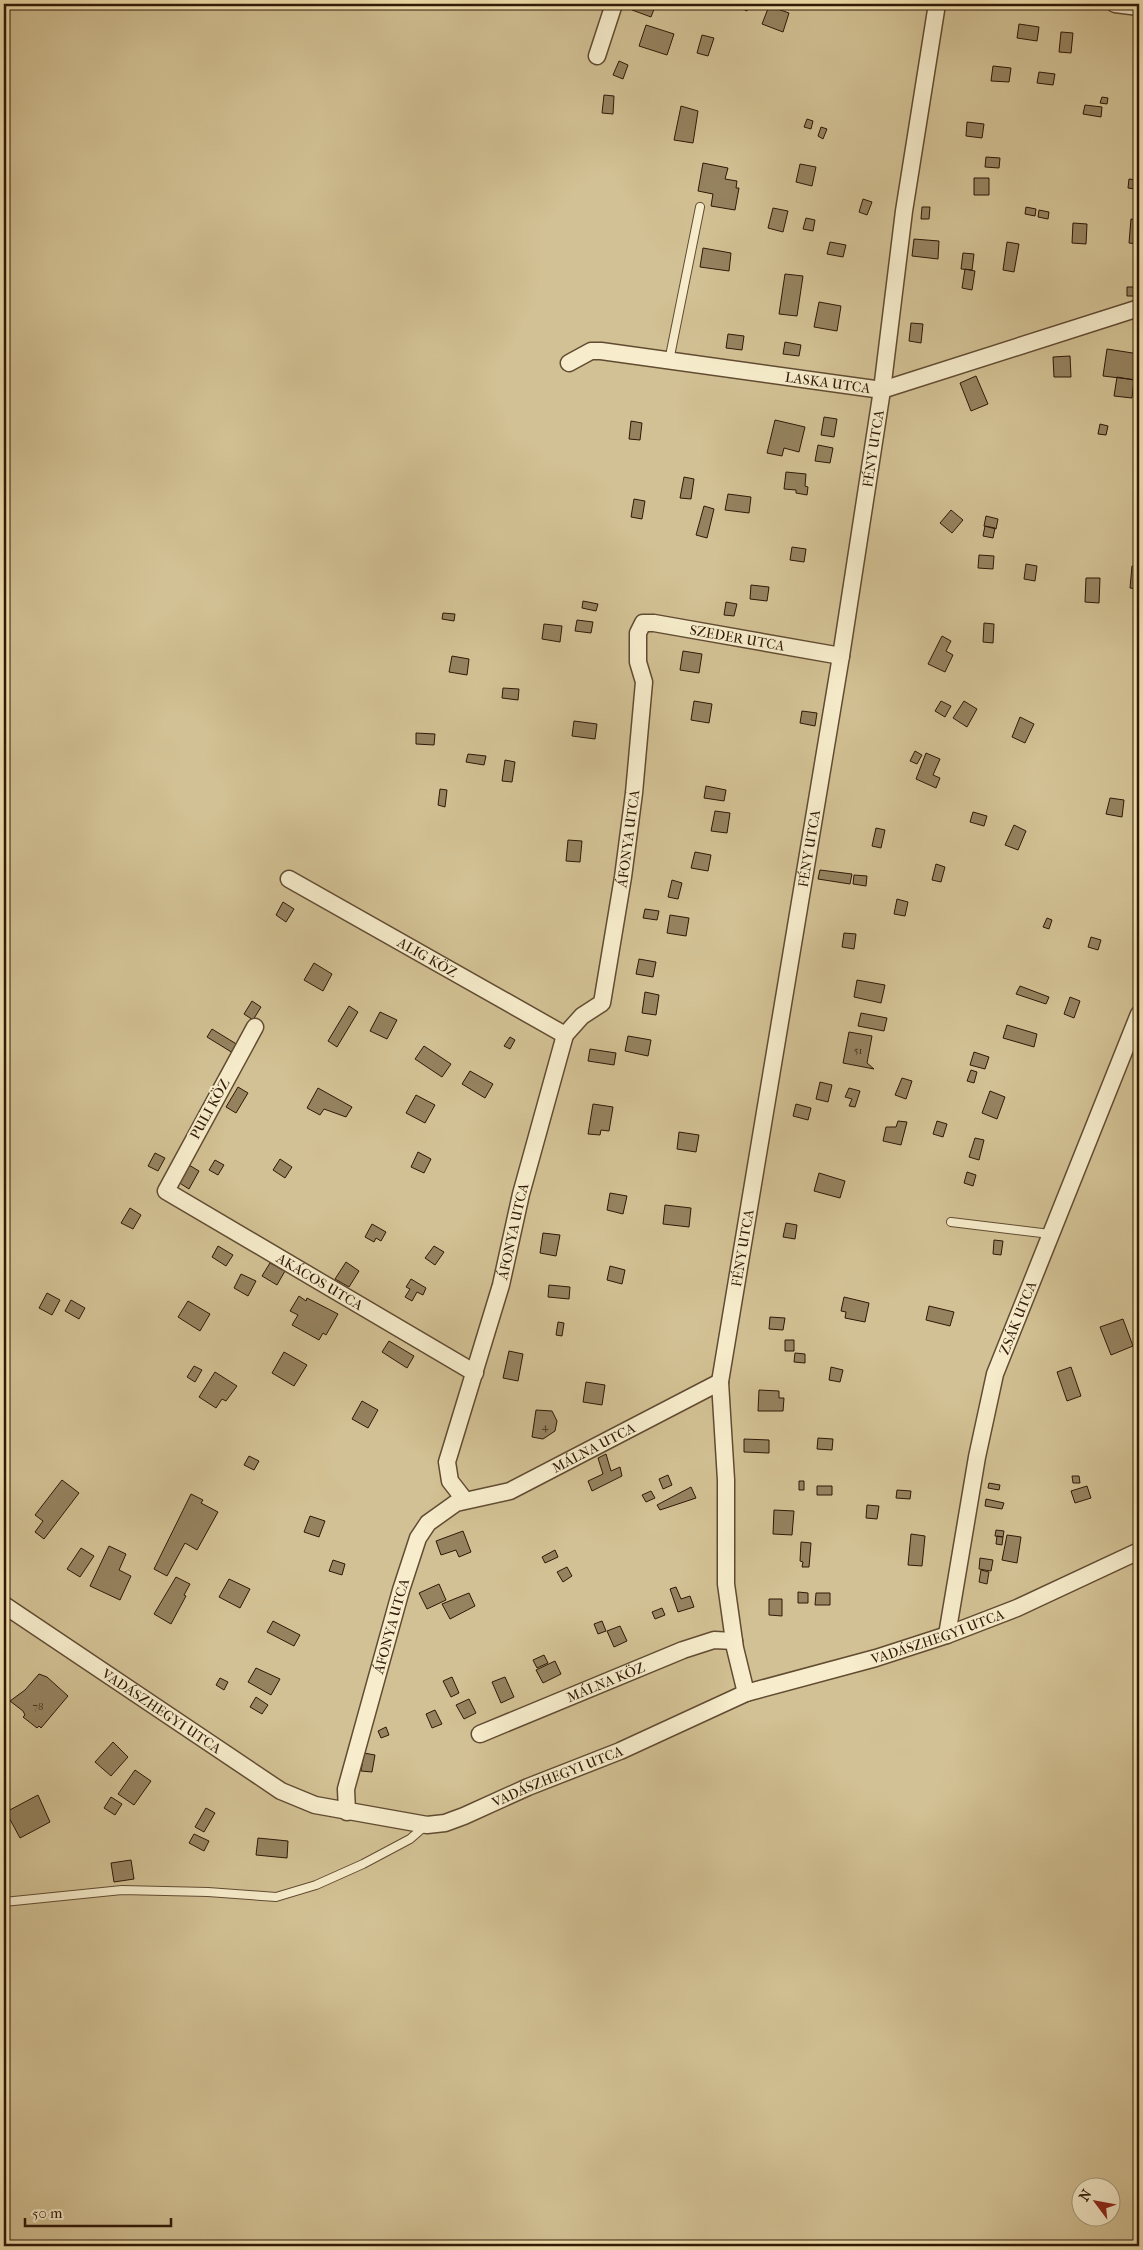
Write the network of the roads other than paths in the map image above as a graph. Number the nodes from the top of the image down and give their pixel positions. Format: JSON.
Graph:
{"nodes":[{"id":1,"x":614,"y":4,"type":"edge"},
{"id":2,"x":937,"y":4,"type":"edge"},
{"id":3,"x":1115,"y":4,"type":"edge"},
{"id":4,"x":1139,"y":7,"type":"edge"},
{"id":5,"x":597,"y":56,"type":"dead end"},
{"id":6,"x":700,"y":207,"type":"dead end"},
{"id":7,"x":1139,"y":308,"type":"edge"},
{"id":8,"x":669,"y":361,"type":"junction"},
{"id":9,"x":569,"y":363,"type":"dead end"},
{"id":10,"x":882,"y":390,"type":"junction"},
{"id":11,"x":638,"y":633,"type":"joint"},
{"id":12,"x":841,"y":656,"type":"junction"},
{"id":13,"x":288,"y":879,"type":"dead end"},
{"id":14,"x":1139,"y":1014,"type":"edge"},
{"id":15,"x":255,"y":1027,"type":"dead end"},
{"id":16,"x":564,"y":1035,"type":"junction"},
{"id":17,"x":166,"y":1191,"type":"joint"},
{"id":18,"x":951,"y":1222,"type":"dead end"},
{"id":19,"x":1050,"y":1234,"type":"junction"},
{"id":20,"x":475,"y":1373,"type":"junction"},
{"id":21,"x":720,"y":1382,"type":"junction"},
{"id":22,"x":464,"y":1499,"type":"junction"},
{"id":23,"x":1139,"y":1551,"type":"edge"},
{"id":24,"x":4,"y":1604,"type":"edge"},
{"id":25,"x":947,"y":1635,"type":"junction"},
{"id":26,"x":734,"y":1641,"type":"junction"},
{"id":27,"x":746,"y":1694,"type":"junction"},
{"id":28,"x":480,"y":1734,"type":"dead end"},
{"id":29,"x":347,"y":1812,"type":"junction"},
{"id":30,"x":427,"y":1825,"type":"junction"},
{"id":31,"x":4,"y":1902,"type":"edge"}],
"edges":[{"from":1,"to":5,"type":"street"},
{"from":2,"to":10,"type":"street","name":"FÉNY UTCA"},
{"from":3,"to":4,"type":"street"},
{"from":6,"to":8,"type":"lane"},
{"from":7,"to":10,"type":"street","name":"LASKA UTCA"},
{"from":8,"to":9,"type":"street","name":"LASKA UTCA"},
{"from":8,"to":10,"type":"street","name":"LASKA UTCA"},
{"from":10,"to":12,"type":"street","name":"FÉNY UTCA"},
{"from":11,"to":12,"type":"street","name":"SZEDER UTCA"},
{"from":11,"to":16,"type":"street","name":"ÁFONYA UTCA"},
{"from":12,"to":21,"type":"street","name":"FÉNY UTCA"},
{"from":13,"to":16,"type":"street","name":"ALIG KÖZ"},
{"from":14,"to":19,"type":"street","name":"ZSÁK UTCA"},
{"from":15,"to":17,"type":"street","name":"PULI KÖZ"},
{"from":16,"to":20,"type":"street","name":"ÁFONYA UTCA"},
{"from":17,"to":20,"type":"street","name":"AKÁCOS UTCA"},
{"from":18,"to":19,"type":"lane"},
{"from":19,"to":25,"type":"street","name":"ZSÁK UTCA"},
{"from":20,"to":22,"type":"street","name":"ÁFONYA UTCA"},
{"from":21,"to":22,"type":"street","name":"MÁLNA UTCA"},
{"from":21,"to":26,"type":"street","name":"FÉNY UTCA"},
{"from":22,"to":29,"type":"street","name":"ÁFONYA UTCA"},
{"from":23,"to":25,"type":"street","name":"VADÁSZHEGYI UTCA"},
{"from":24,"to":29,"type":"street","name":"VADÁSZHEGYI UTCA"},
{"from":25,"to":27,"type":"street","name":"VADÁSZHEGYI UTCA"},
{"from":26,"to":27,"type":"street","name":"FÉNY UTCA"},
{"from":26,"to":28,"type":"street","name":"MÁLNA KÖZ"},
{"from":27,"to":30,"type":"street","name":"VADÁSZHEGYI UTCA"},
{"from":29,"to":30,"type":"street","name":"VADÁSZHEGYI UTCA"},
{"from":30,"to":31,"type":"lane"}]}
